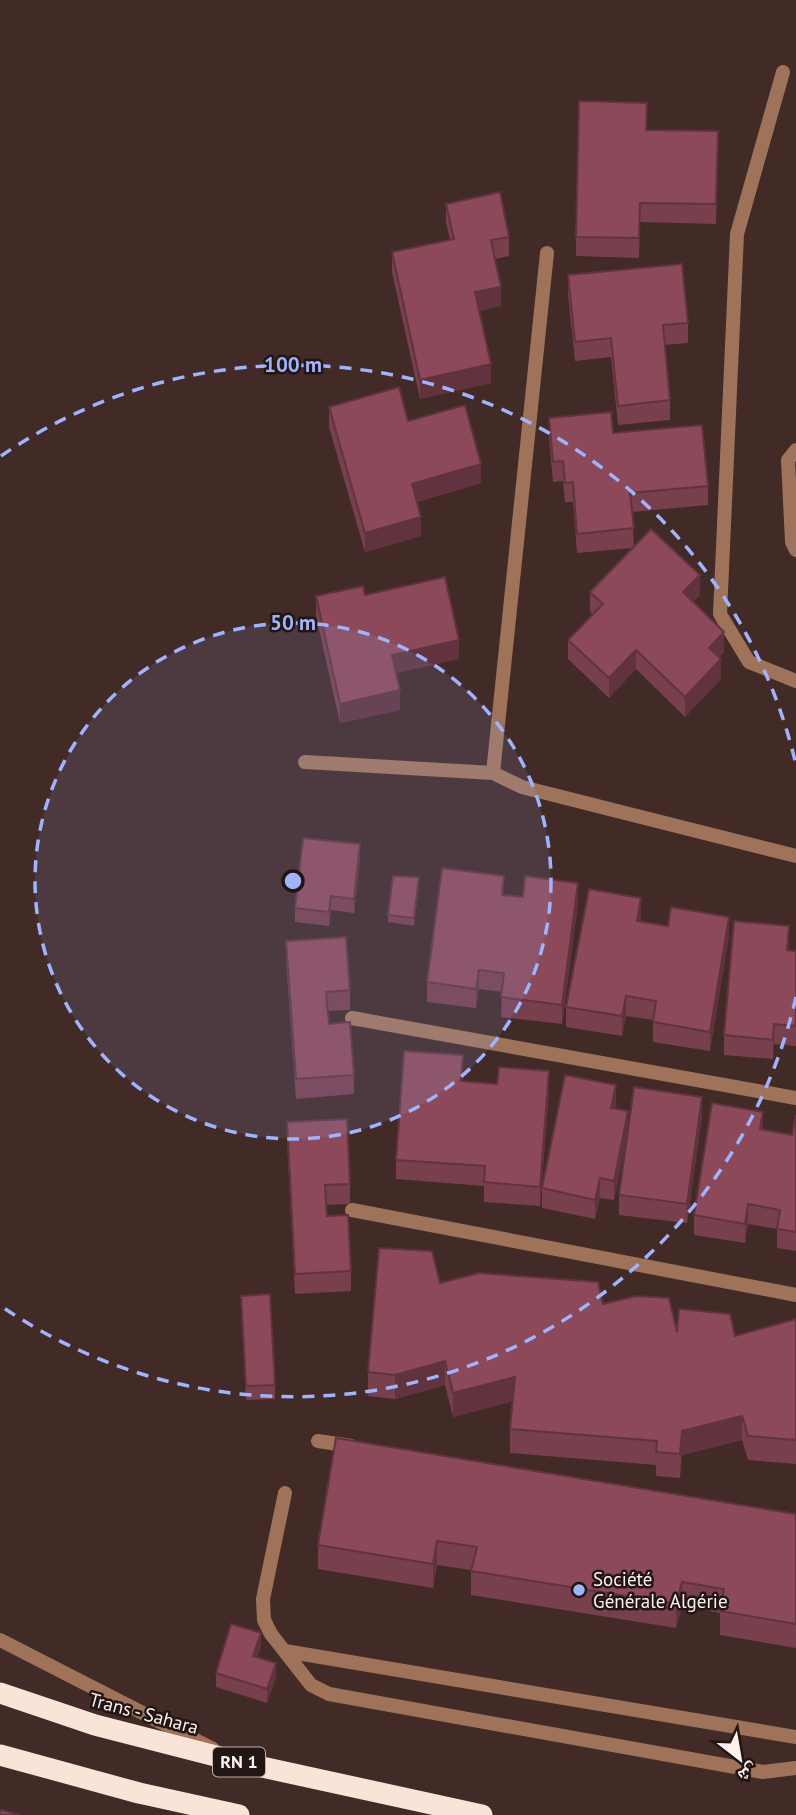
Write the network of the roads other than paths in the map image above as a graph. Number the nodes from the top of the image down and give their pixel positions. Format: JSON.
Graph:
{"nodes":[{"id":1,"x":783,"y":72,"type":"dead end"},
{"id":2,"x":547,"y":253,"type":"dead end"},
{"id":3,"x":796,"y":450,"type":"edge"},
{"id":4,"x":796,"y":550,"type":"edge"},
{"id":5,"x":796,"y":681,"type":"edge"},
{"id":6,"x":305,"y":762,"type":"dead end"},
{"id":7,"x":493,"y":773,"type":"junction"},
{"id":8,"x":796,"y":856,"type":"edge"},
{"id":9,"x":352,"y":1018,"type":"dead end"},
{"id":10,"x":796,"y":1098,"type":"edge"},
{"id":11,"x":352,"y":1210,"type":"dead end"},
{"id":12,"x":796,"y":1294,"type":"edge"},
{"id":13,"x":318,"y":1441,"type":"dead end"},
{"id":14,"x":359,"y":1448,"type":"edge"},
{"id":15,"x":285,"y":1493,"type":"dead end"},
{"id":16,"x":0,"y":1640,"type":"edge"},
{"id":17,"x":285,"y":1651,"type":"junction"},
{"id":18,"x":0,"y":1693,"type":"edge"},
{"id":19,"x":796,"y":1737,"type":"edge"},
{"id":20,"x":0,"y":1755,"type":"edge"},
{"id":21,"x":239,"y":1762,"type":"junction"},
{"id":22,"x":796,"y":1768,"type":"edge"},
{"id":23,"x":200,"y":1810,"type":"edge"},
{"id":24,"x":239,"y":1815,"type":"edge"},
{"id":25,"x":482,"y":1815,"type":"edge"}],
"edges":[{"from":1,"to":5,"type":"street"},
{"from":2,"to":7,"type":"street"},
{"from":3,"to":4,"type":"street"},
{"from":6,"to":7,"type":"street"},
{"from":7,"to":8,"type":"street"},
{"from":9,"to":10,"type":"street"},
{"from":11,"to":12,"type":"street"},
{"from":13,"to":14,"type":"street"},
{"from":15,"to":17,"type":"street"},
{"from":16,"to":21,"type":"street"},
{"from":17,"to":19,"type":"street"},
{"from":17,"to":22,"type":"street"},
{"from":18,"to":21,"type":"highway","name":"Trans - Sahara","number":"RN 1"},
{"from":20,"to":23,"type":"highway"},
{"from":21,"to":25,"type":"highway","name":"Trans - Sahara","number":"RN 1"},
{"from":23,"to":24,"type":"highway"}]}
